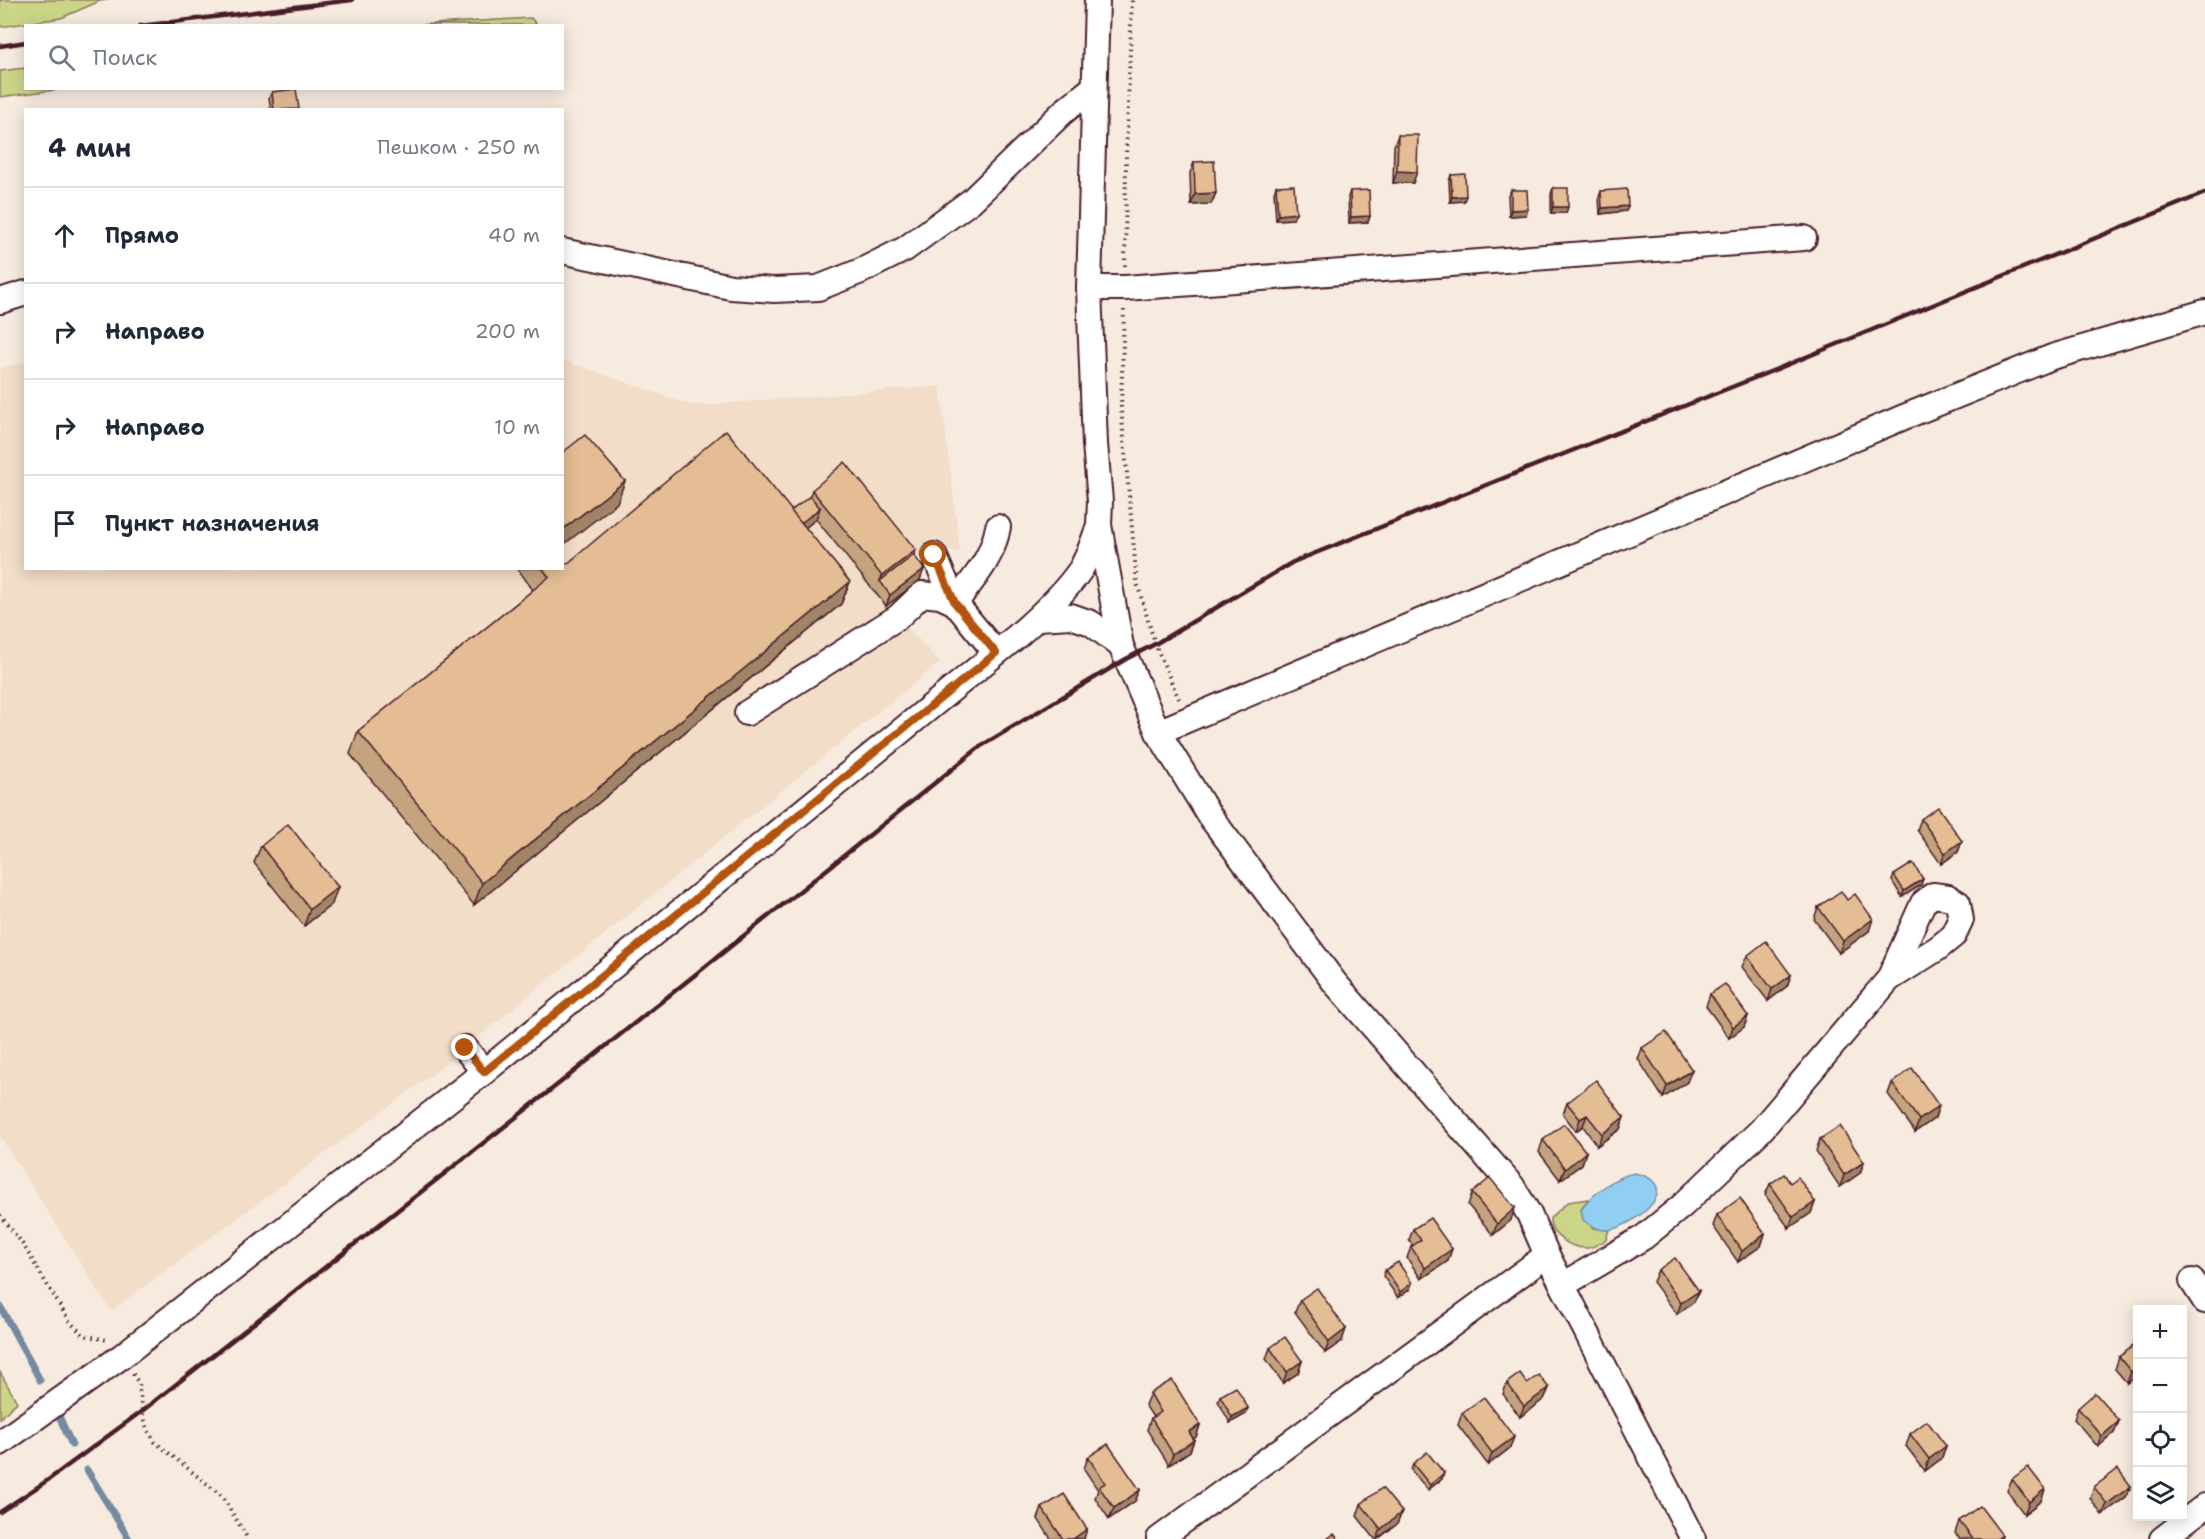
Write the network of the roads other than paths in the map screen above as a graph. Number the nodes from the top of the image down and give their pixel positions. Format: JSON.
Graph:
{"nodes":[{"id":1,"x":1097,"y":0,"type":"edge"},
{"id":2,"x":1094,"y":87,"type":"junction"},
{"id":3,"x":1804,"y":237,"type":"dead end"},
{"id":4,"x":564,"y":250,"type":"edge"},
{"id":5,"x":1089,"y":288,"type":"junction"},
{"id":6,"x":24,"y":294,"type":"edge"},
{"id":7,"x":0,"y":301,"type":"edge"},
{"id":8,"x":2205,"y":312,"type":"edge"},
{"id":9,"x":1098,"y":525,"type":"junction"},
{"id":10,"x":998,"y":527,"type":"dead end"},
{"id":11,"x":934,"y":555,"type":"dead end"},
{"id":12,"x":955,"y":603,"type":"junction"},
{"id":13,"x":1038,"y":618,"type":"junction"},
{"id":14,"x":1121,"y":646,"type":"junction"},
{"id":15,"x":996,"y":653,"type":"junction"},
{"id":16,"x":747,"y":713,"type":"dead end"},
{"id":17,"x":1158,"y":732,"type":"junction"},
{"id":18,"x":1888,"y":979,"type":"dead end"},
{"id":19,"x":465,"y":1048,"type":"dead end"},
{"id":20,"x":484,"y":1072,"type":"junction"},
{"id":21,"x":1547,"y":1255,"type":"junction"},
{"id":22,"x":2192,"y":1281,"type":"dead end"},
{"id":23,"x":1563,"y":1285,"type":"junction"},
{"id":24,"x":2205,"y":1301,"type":"edge"},
{"id":25,"x":0,"y":1443,"type":"edge"},
{"id":26,"x":2205,"y":1506,"type":"edge"},
{"id":27,"x":1159,"y":1539,"type":"edge"},
{"id":28,"x":1693,"y":1539,"type":"edge"},
{"id":29,"x":2162,"y":1539,"type":"edge"}],
"edges":[{"from":1,"to":2,"type":"street"},
{"from":2,"to":4,"type":"street"},
{"from":2,"to":5,"type":"street"},
{"from":3,"to":5,"type":"street"},
{"from":5,"to":9,"type":"street"},
{"from":6,"to":7,"type":"street"},
{"from":8,"to":17,"type":"street"},
{"from":9,"to":13,"type":"street"},
{"from":9,"to":14,"type":"street"},
{"from":10,"to":12,"type":"street"},
{"from":11,"to":12,"type":"street"},
{"from":12,"to":15,"type":"street"},
{"from":12,"to":16,"type":"street"},
{"from":13,"to":14,"type":"street"},
{"from":13,"to":15,"type":"street"},
{"from":14,"to":17,"type":"street"},
{"from":15,"to":20,"type":"street"},
{"from":17,"to":21,"type":"street"},
{"from":18,"to":23,"type":"street"},
{"from":19,"to":20,"type":"street"},
{"from":20,"to":25,"type":"street"},
{"from":21,"to":23,"type":"street"},
{"from":21,"to":27,"type":"street"},
{"from":22,"to":24,"type":"street"},
{"from":23,"to":28,"type":"street"},
{"from":26,"to":29,"type":"street"}]}
